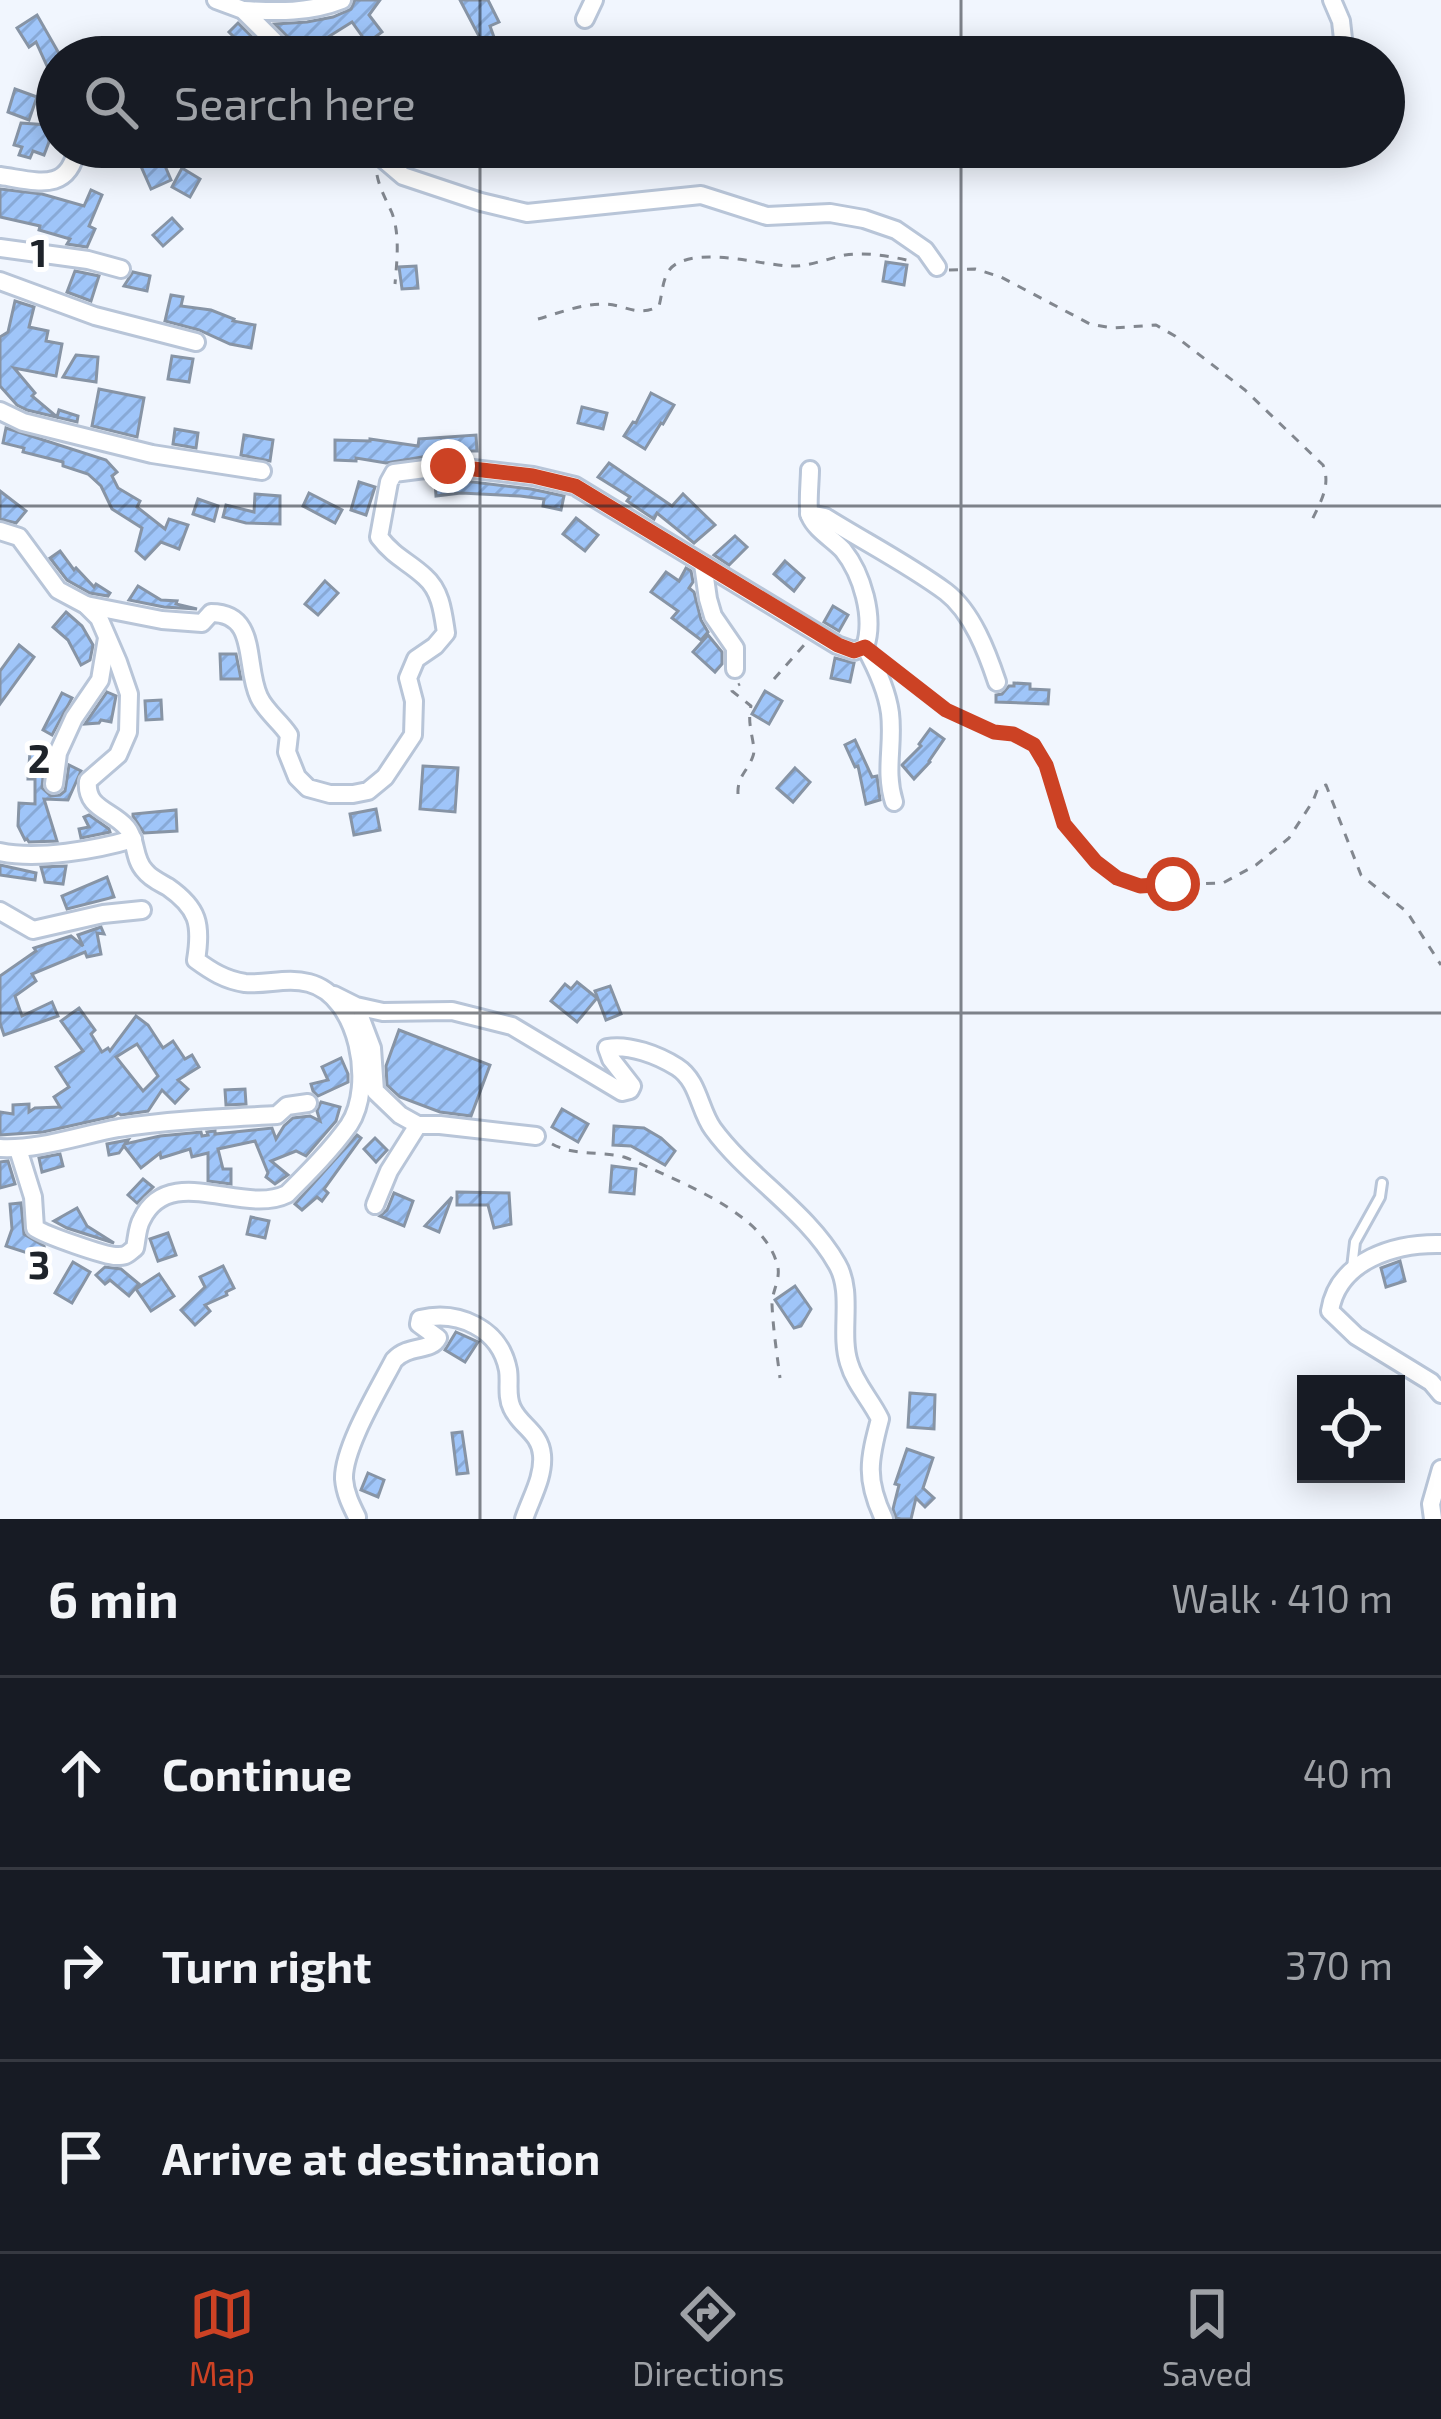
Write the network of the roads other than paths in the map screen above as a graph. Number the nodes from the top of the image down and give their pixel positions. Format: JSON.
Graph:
{"nodes":[{"id":1,"x":216,"y":0,"type":"edge"},
{"id":2,"x":342,"y":0,"type":"edge"},
{"id":3,"x":594,"y":0,"type":"edge"},
{"id":4,"x":1332,"y":0,"type":"edge"},
{"id":5,"x":243,"y":10,"type":"junction"},
{"id":6,"x":585,"y":19,"type":"dead end"},
{"id":7,"x":269,"y":36,"type":"edge"},
{"id":8,"x":1343,"y":36,"type":"edge"},
{"id":9,"x":71,"y":168,"type":"edge"},
{"id":10,"x":393,"y":168,"type":"edge"},
{"id":11,"x":0,"y":176,"type":"edge"},
{"id":12,"x":0,"y":248,"type":"edge"},
{"id":13,"x":937,"y":267,"type":"road end"},
{"id":14,"x":121,"y":268,"type":"dead end"},
{"id":15,"x":0,"y":281,"type":"edge"},
{"id":16,"x":196,"y":342,"type":"dead end"},
{"id":17,"x":0,"y":406,"type":"edge"},
{"id":18,"x":810,"y":470,"type":"dead end"},
{"id":19,"x":262,"y":471,"type":"dead end"},
{"id":20,"x":809,"y":514,"type":"junction"},
{"id":21,"x":0,"y":531,"type":"edge"},
{"id":22,"x":703,"y":564,"type":"junction"},
{"id":23,"x":86,"y":605,"type":"junction"},
{"id":24,"x":107,"y":637,"type":"junction"},
{"id":25,"x":865,"y":647,"type":"junction"},
{"id":26,"x":735,"y":669,"type":"road end"},
{"id":27,"x":997,"y":682,"type":"dead end"},
{"id":28,"x":54,"y":784,"type":"dead end"},
{"id":29,"x":894,"y":802,"type":"dead end"},
{"id":30,"x":133,"y":839,"type":"junction"},
{"id":31,"x":0,"y":852,"type":"edge"},
{"id":32,"x":0,"y":910,"type":"edge"},
{"id":33,"x":142,"y":910,"type":"dead end"},
{"id":34,"x":331,"y":993,"type":"junction"},
{"id":35,"x":356,"y":1006,"type":"junction"},
{"id":36,"x":308,"y":1103,"type":"dead end"},
{"id":37,"x":418,"y":1125,"type":"junction"},
{"id":38,"x":536,"y":1136,"type":"road end"},
{"id":39,"x":9,"y":1148,"type":"edge"},
{"id":40,"x":1382,"y":1183,"type":"dead end"},
{"id":41,"x":375,"y":1205,"type":"dead end"},
{"id":42,"x":1441,"y":1244,"type":"edge"},
{"id":43,"x":1352,"y":1269,"type":"junction"},
{"id":44,"x":1441,"y":1394,"type":"edge"},
{"id":45,"x":1441,"y":1469,"type":"edge"},
{"id":46,"x":356,"y":1517,"type":"edge"},
{"id":47,"x":524,"y":1519,"type":"edge"},
{"id":48,"x":884,"y":1519,"type":"edge"},
{"id":49,"x":1433,"y":1519,"type":"edge"}],
"edges":[{"from":1,"to":5,"type":"street"},
{"from":2,"to":5,"type":"street"},
{"from":3,"to":6,"type":"street"},
{"from":4,"to":8,"type":"street"},
{"from":5,"to":7,"type":"street"},
{"from":9,"to":11,"type":"street"},
{"from":10,"to":13,"type":"street"},
{"from":12,"to":14,"type":"street"},
{"from":15,"to":16,"type":"street"},
{"from":17,"to":19,"type":"street"},
{"from":18,"to":20,"type":"street"},
{"from":20,"to":25,"type":"street"},
{"from":20,"to":27,"type":"street"},
{"from":21,"to":23,"type":"street"},
{"from":22,"to":23,"type":"street"},
{"from":22,"to":25,"type":"street"},
{"from":22,"to":26,"type":"street"},
{"from":23,"to":24,"type":"street"},
{"from":24,"to":28,"type":"street"},
{"from":24,"to":30,"type":"street"},
{"from":25,"to":29,"type":"street"},
{"from":30,"to":31,"type":"street"},
{"from":30,"to":34,"type":"street"},
{"from":32,"to":33,"type":"street"},
{"from":34,"to":35,"type":"street"},
{"from":34,"to":39,"type":"street"},
{"from":35,"to":37,"type":"street"},
{"from":35,"to":48,"type":"street"},
{"from":36,"to":39,"type":"street"},
{"from":37,"to":38,"type":"street"},
{"from":37,"to":41,"type":"street"},
{"from":40,"to":43,"type":"lane"},
{"from":42,"to":43,"type":"street"},
{"from":43,"to":44,"type":"street"},
{"from":45,"to":49,"type":"street"},
{"from":46,"to":47,"type":"street"}]}
